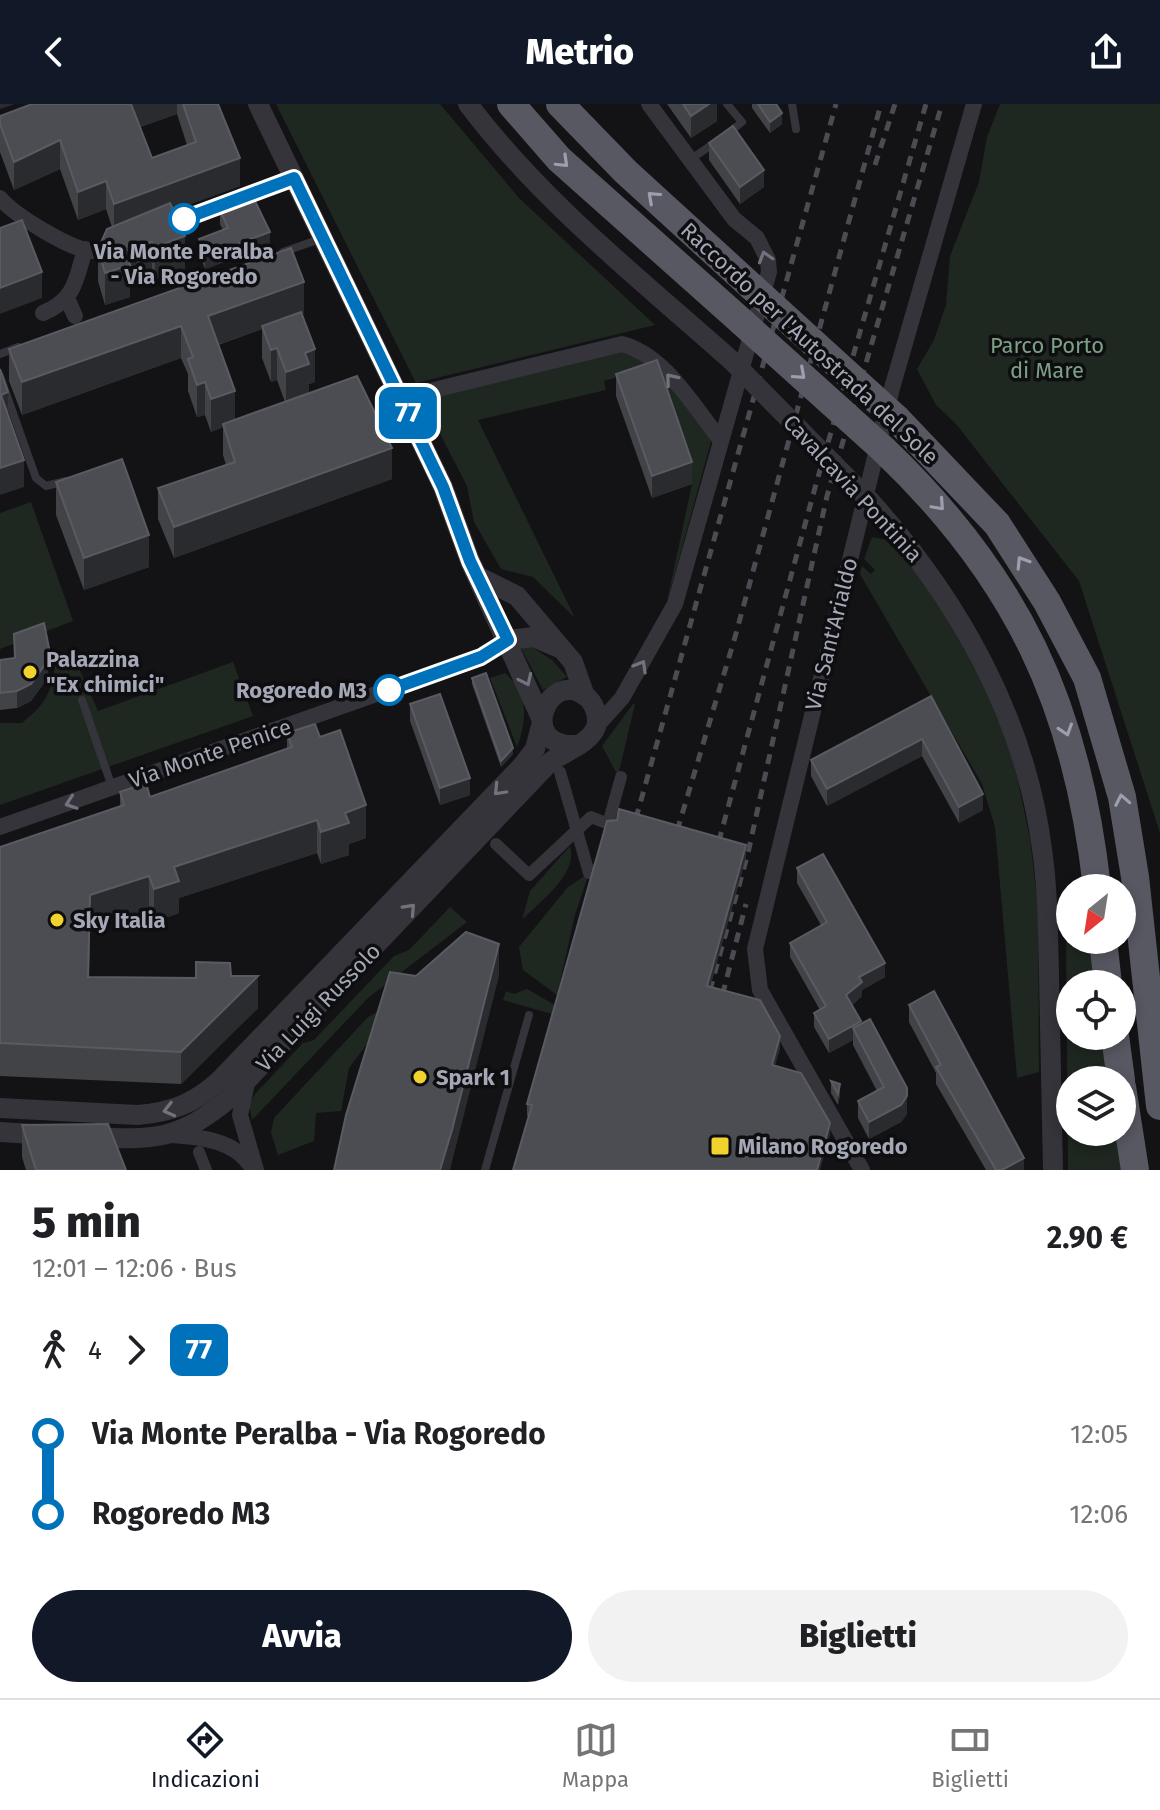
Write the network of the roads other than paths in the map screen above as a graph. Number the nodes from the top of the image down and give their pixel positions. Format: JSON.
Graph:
{"nodes":[{"id":1,"x":258,"y":104,"type":"edge"},
{"id":2,"x":468,"y":104,"type":"edge"},
{"id":3,"x":511,"y":104,"type":"edge"},
{"id":4,"x":560,"y":104,"type":"edge"},
{"id":5,"x":649,"y":104,"type":"edge"},
{"id":6,"x":727,"y":104,"type":"edge"},
{"id":7,"x":792,"y":104,"type":"edge"},
{"id":8,"x":974,"y":104,"type":"edge"},
{"id":9,"x":796,"y":129,"type":"dead end"},
{"id":10,"x":690,"y":159,"type":"junction"},
{"id":11,"x":294,"y":178,"type":"junction"},
{"id":12,"x":6,"y":204,"type":"edge"},
{"id":13,"x":323,"y":238,"type":"junction"},
{"id":14,"x":85,"y":249,"type":"junction"},
{"id":15,"x":267,"y":258,"type":"edge"},
{"id":16,"x":67,"y":298,"type":"junction"},
{"id":17,"x":43,"y":313,"type":"dead end"},
{"id":18,"x":75,"y":316,"type":"dead end"},
{"id":19,"x":26,"y":344,"type":"edge"},
{"id":20,"x":0,"y":354,"type":"edge"},
{"id":21,"x":0,"y":376,"type":"edge"},
{"id":22,"x":401,"y":398,"type":"junction"},
{"id":23,"x":720,"y":439,"type":"junction"},
{"id":24,"x":82,"y":476,"type":"edge"},
{"id":25,"x":477,"y":576,"type":"junction"},
{"id":26,"x":508,"y":640,"type":"junction"},
{"id":27,"x":567,"y":653,"type":"junction"},
{"id":28,"x":585,"y":696,"type":"junction"},
{"id":29,"x":82,"y":700,"type":"dead end"},
{"id":30,"x":542,"y":721,"type":"junction"},
{"id":31,"x":595,"y":728,"type":"junction"},
{"id":32,"x":576,"y":745,"type":"junction"},
{"id":33,"x":560,"y":772,"type":"dead end"},
{"id":34,"x":621,"y":777,"type":"dead end"},
{"id":35,"x":112,"y":788,"type":"junction"},
{"id":36,"x":0,"y":827,"type":"edge"},
{"id":37,"x":576,"y":834,"type":"junction"},
{"id":38,"x":496,"y":844,"type":"dead end"},
{"id":39,"x":589,"y":873,"type":"edge"},
{"id":40,"x":1095,"y":874,"type":"edge"},
{"id":41,"x":529,"y":1015,"type":"dead end"},
{"id":42,"x":250,"y":1078,"type":"junction"},
{"id":43,"x":1160,"y":1106,"type":"edge"},
{"id":44,"x":0,"y":1108,"type":"edge"},
{"id":45,"x":0,"y":1132,"type":"edge"},
{"id":46,"x":170,"y":1135,"type":"junction"},
{"id":47,"x":848,"y":1140,"type":"junction"},
{"id":48,"x":1131,"y":1146,"type":"edge"},
{"id":49,"x":199,"y":1152,"type":"dead end"},
{"id":50,"x":206,"y":1170,"type":"edge"},
{"id":51,"x":255,"y":1170,"type":"edge"},
{"id":52,"x":485,"y":1170,"type":"edge"},
{"id":53,"x":849,"y":1170,"type":"edge"},
{"id":54,"x":862,"y":1170,"type":"edge"},
{"id":55,"x":1053,"y":1170,"type":"edge"},
{"id":56,"x":1135,"y":1170,"type":"edge"}],
"edges":[{"from":1,"to":11,"type":"street"},
{"from":2,"to":55,"type":"street","name":"Cavalcavia Pontinia","bridge":true},
{"from":3,"to":40,"type":"highway","name":"Raccordo per l'Autostrada del Sole","one_way":true,"bridge":true},
{"from":43,"to":4,"type":"highway","name":"Raccordo per l'Autostrada del Sole","one_way":true,"bridge":true},
{"from":5,"to":10,"type":"street"},
{"from":6,"to":10,"type":"lane"},
{"from":7,"to":9,"type":"lane"},
{"from":8,"to":47,"type":"street","name":"Via Sant'Arialdo"},
{"from":23,"to":10,"type":"street","one_way":true},
{"from":11,"to":13,"type":"street"},
{"from":11,"to":14,"type":"street"},
{"from":12,"to":14,"type":"street"},
{"from":13,"to":15,"type":"lane"},
{"from":13,"to":22,"type":"street"},
{"from":14,"to":16,"type":"street"},
{"from":16,"to":17,"type":"street"},
{"from":16,"to":18,"type":"street"},
{"from":19,"to":20,"type":"lane"},
{"from":21,"to":24,"type":"lane"},
{"from":23,"to":22,"type":"street","one_way":true},
{"from":22,"to":25,"type":"street"},
{"from":31,"to":23,"type":"street","one_way":true},
{"from":25,"to":26,"type":"street"},
{"from":25,"to":27,"type":"street"},
{"from":26,"to":27,"type":"street"},
{"from":26,"to":30,"type":"street","one_way":true},
{"from":26,"to":35,"type":"street","name":"Via Monte Penice"},
{"from":27,"to":28,"type":"street"},
{"from":28,"to":30,"type":"street"},
{"from":28,"to":31,"type":"street"},
{"from":29,"to":35,"type":"lane"},
{"from":30,"to":32,"type":"street"},
{"from":30,"to":44,"type":"street","name":"Via Luigi Russolo","one_way":true},
{"from":31,"to":32,"type":"street"},
{"from":42,"to":32,"type":"street","name":"Via Luigi Russolo","one_way":true},
{"from":33,"to":37,"type":"street"},
{"from":34,"to":37,"type":"street"},
{"from":35,"to":36,"type":"street","name":"Via Monte Penice","one_way":true},
{"from":37,"to":38,"type":"street"},
{"from":37,"to":39,"type":"street"},
{"from":41,"to":52,"type":"lane"},
{"from":42,"to":46,"type":"street","name":"Via Luigi Russolo"},
{"from":42,"to":51,"type":"street"},
{"from":45,"to":46,"type":"street","name":"Via Luigi Russolo"},
{"from":46,"to":51,"type":"street"},
{"from":47,"to":53,"type":"street"},
{"from":47,"to":54,"type":"street","name":"Via Sant'Arialdo"},
{"from":48,"to":56,"type":"highway"},
{"from":49,"to":50,"type":"street"}]}
